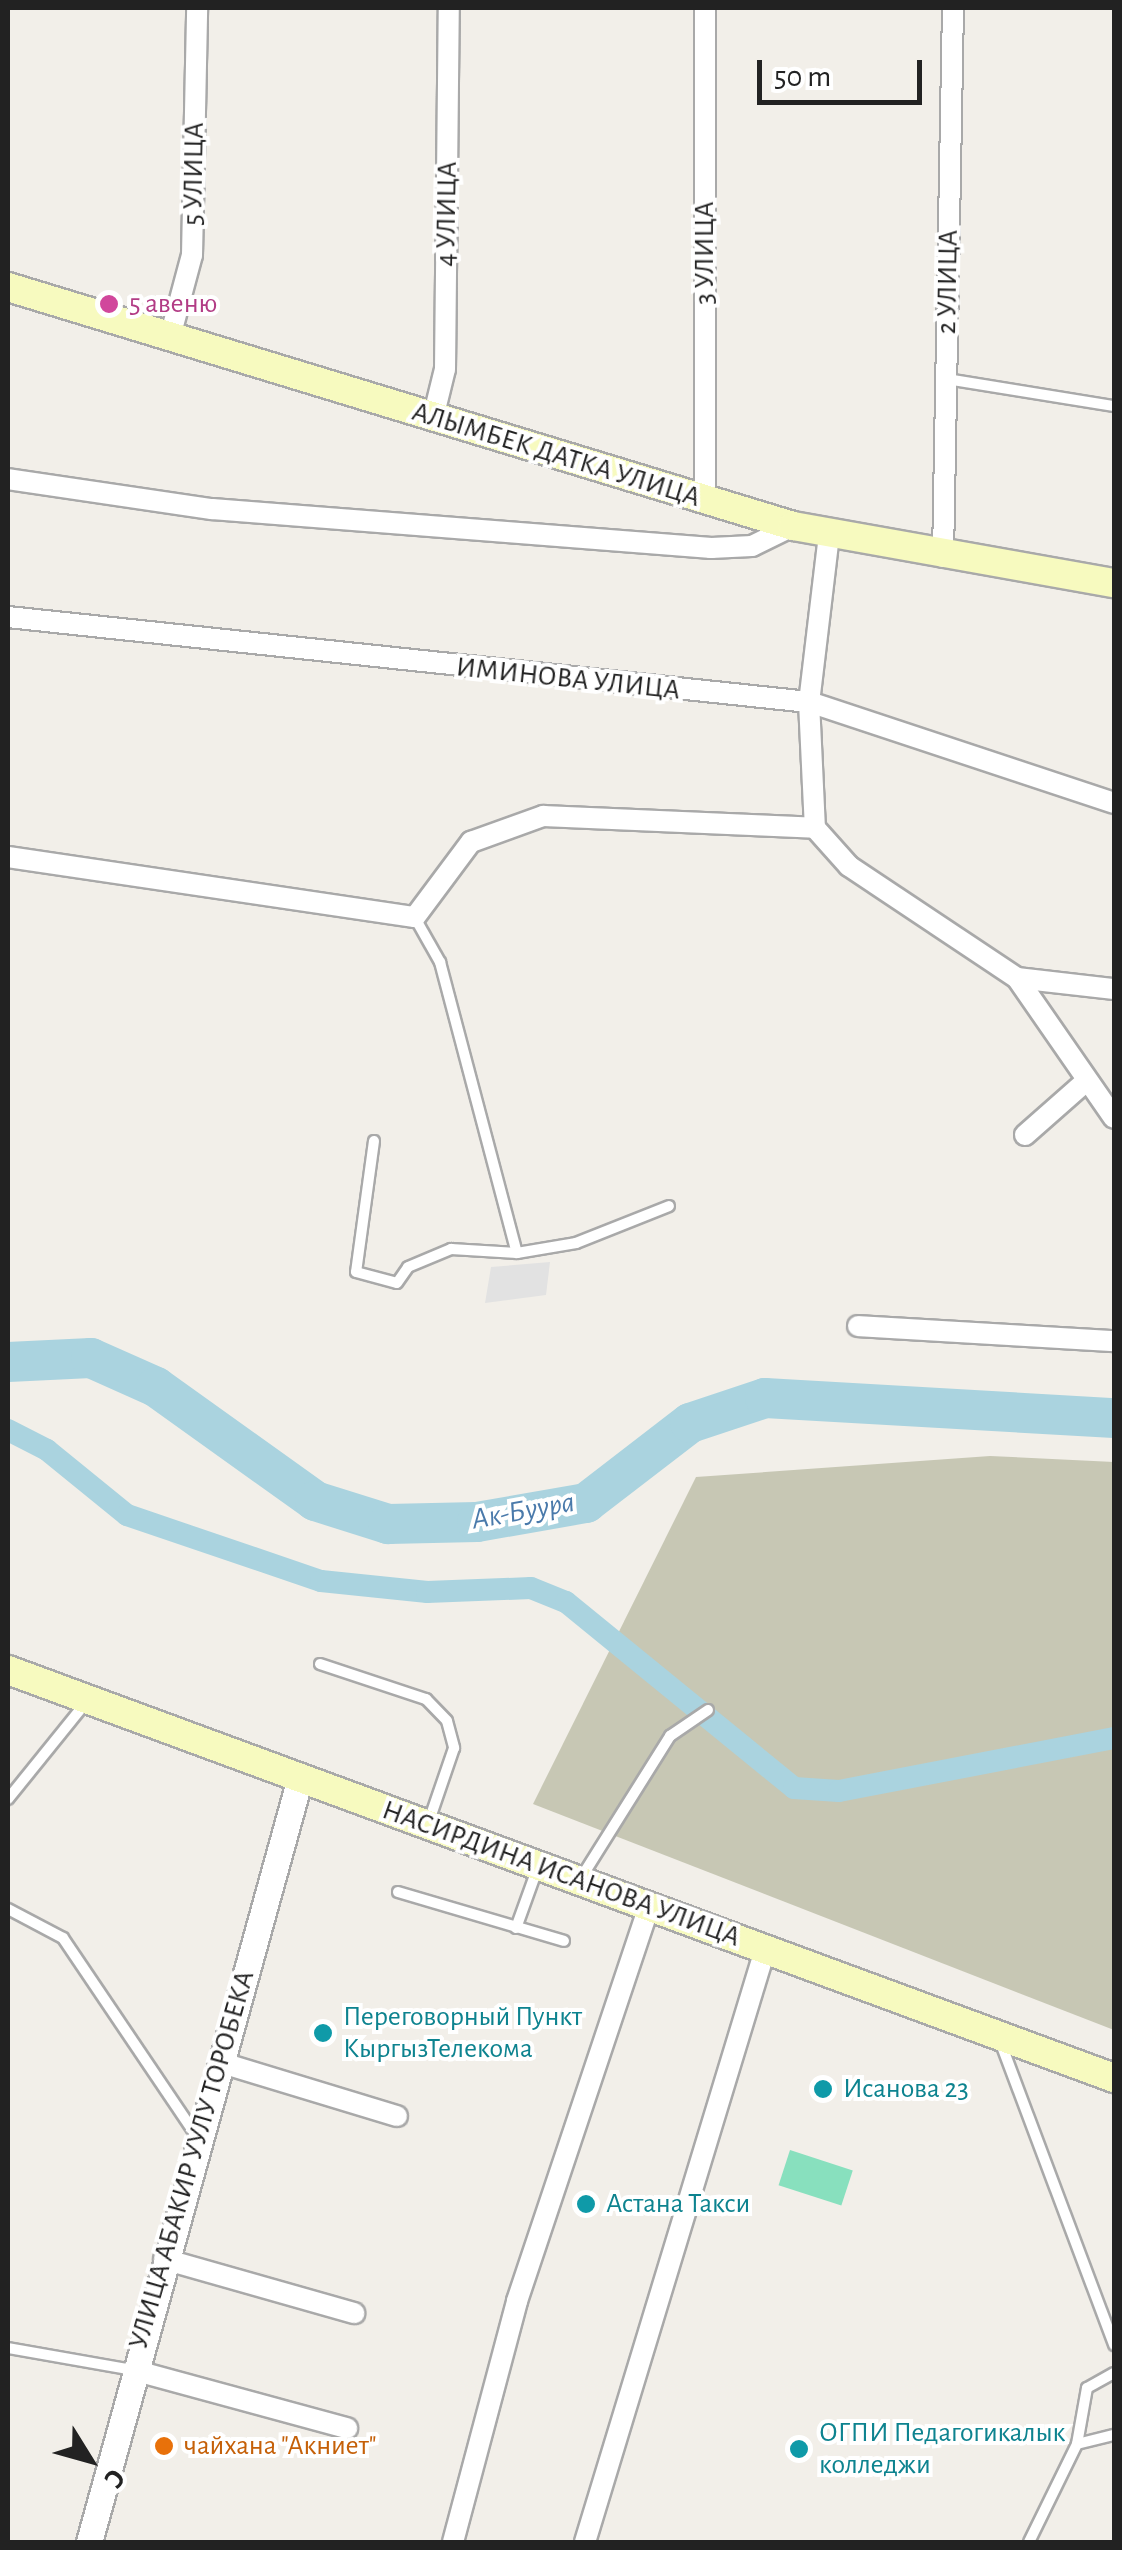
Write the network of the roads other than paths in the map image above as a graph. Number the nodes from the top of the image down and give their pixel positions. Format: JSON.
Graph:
{"nodes":[{"id":1,"x":197,"y":8,"type":"edge"},
{"id":2,"x":449,"y":8,"type":"edge"},
{"id":3,"x":705,"y":8,"type":"edge"},
{"id":4,"x":953,"y":8,"type":"edge"},
{"id":5,"x":8,"y":287,"type":"edge"},
{"id":6,"x":170,"y":337,"type":"junction"},
{"id":7,"x":946,"y":379,"type":"junction"},
{"id":8,"x":1114,"y":406,"type":"edge"},
{"id":9,"x":433,"y":418,"type":"junction"},
{"id":10,"x":8,"y":479,"type":"edge"},
{"id":11,"x":706,"y":499,"type":"junction"},
{"id":12,"x":793,"y":526,"type":"junction"},
{"id":13,"x":828,"y":535,"type":"junction"},
{"id":14,"x":942,"y":557,"type":"junction"},
{"id":15,"x":1114,"y":583,"type":"edge"},
{"id":16,"x":8,"y":618,"type":"edge"},
{"id":17,"x":809,"y":702,"type":"junction"},
{"id":18,"x":1114,"y":803,"type":"edge"},
{"id":19,"x":814,"y":828,"type":"junction"},
{"id":20,"x":8,"y":856,"type":"edge"},
{"id":21,"x":415,"y":917,"type":"junction"},
{"id":22,"x":1017,"y":978,"type":"junction"},
{"id":23,"x":1114,"y":990,"type":"edge"},
{"id":24,"x":1084,"y":1083,"type":"junction"},
{"id":25,"x":1114,"y":1118,"type":"edge"},
{"id":26,"x":1025,"y":1135,"type":"dead end"},
{"id":27,"x":374,"y":1141,"type":"dead end"},
{"id":28,"x":668,"y":1206,"type":"dead end"},
{"id":29,"x":517,"y":1253,"type":"junction"},
{"id":30,"x":858,"y":1326,"type":"dead end"},
{"id":31,"x":1114,"y":1341,"type":"edge"},
{"id":32,"x":320,"y":1664,"type":"dead end"},
{"id":33,"x":8,"y":1670,"type":"edge"},
{"id":34,"x":88,"y":1700,"type":"junction"},
{"id":35,"x":708,"y":1710,"type":"dead end"},
{"id":36,"x":300,"y":1778,"type":"junction"},
{"id":37,"x":8,"y":1799,"type":"edge"},
{"id":38,"x":428,"y":1825,"type":"junction"},
{"id":39,"x":539,"y":1866,"type":"junction"},
{"id":40,"x":580,"y":1881,"type":"junction"},
{"id":41,"x":398,"y":1892,"type":"dead end"},
{"id":42,"x":649,"y":1907,"type":"junction"},
{"id":43,"x":8,"y":1909,"type":"edge"},
{"id":44,"x":516,"y":1928,"type":"junction"},
{"id":45,"x":564,"y":1941,"type":"dead end"},
{"id":46,"x":766,"y":1950,"type":"junction"},
{"id":47,"x":998,"y":2035,"type":"junction"},
{"id":48,"x":219,"y":2062,"type":"junction"},
{"id":49,"x":1114,"y":2078,"type":"edge"},
{"id":50,"x":396,"y":2116,"type":"dead end"},
{"id":51,"x":198,"y":2138,"type":"junction"},
{"id":52,"x":164,"y":2259,"type":"junction"},
{"id":53,"x":354,"y":2313,"type":"dead end"},
{"id":54,"x":1114,"y":2345,"type":"edge"},
{"id":55,"x":8,"y":2348,"type":"edge"},
{"id":56,"x":133,"y":2370,"type":"junction"},
{"id":57,"x":1114,"y":2373,"type":"edge"},
{"id":58,"x":347,"y":2428,"type":"dead end"},
{"id":59,"x":1114,"y":2435,"type":"edge"},
{"id":60,"x":1078,"y":2444,"type":"junction"},
{"id":61,"x":89,"y":2542,"type":"edge"},
{"id":62,"x":453,"y":2542,"type":"edge"},
{"id":63,"x":585,"y":2542,"type":"edge"},
{"id":64,"x":1030,"y":2542,"type":"edge"}],
"edges":[{"from":1,"to":6,"type":"street","name":"5 УЛИЦА"},
{"from":2,"to":9,"type":"street","name":"4 УЛИЦА"},
{"from":3,"to":11,"type":"street","name":"3 УЛИЦА"},
{"from":4,"to":7,"type":"street","name":"2 УЛИЦА"},
{"from":5,"to":6,"type":"main road","name":"АЛЫМБЕК ДАТКА УЛИЦА"},
{"from":6,"to":9,"type":"main road","name":"АЛЫМБЕК ДАТКА УЛИЦА"},
{"from":7,"to":8,"type":"lane"},
{"from":7,"to":14,"type":"street","name":"2 УЛИЦА"},
{"from":9,"to":11,"type":"main road","name":"АЛЫМБЕК ДАТКА УЛИЦА"},
{"from":10,"to":12,"type":"street"},
{"from":11,"to":12,"type":"main road","name":"АЛЫМБЕК ДАТКА УЛИЦА"},
{"from":12,"to":13,"type":"main road","name":"АЛЫМБЕК ДАТКА УЛИЦА"},
{"from":13,"to":14,"type":"main road","name":"АЛЫМБЕК ДАТКА УЛИЦА"},
{"from":13,"to":17,"type":"street"},
{"from":14,"to":15,"type":"main road","name":"АЛЫМБЕК ДАТКА УЛИЦА"},
{"from":16,"to":17,"type":"street","name":"ИМИНОВА УЛИЦА"},
{"from":17,"to":18,"type":"street","name":"ИМИНОВА УЛИЦА"},
{"from":17,"to":19,"type":"street"},
{"from":19,"to":21,"type":"street"},
{"from":19,"to":22,"type":"street"},
{"from":20,"to":21,"type":"street"},
{"from":21,"to":29,"type":"lane"},
{"from":22,"to":23,"type":"street"},
{"from":22,"to":24,"type":"street"},
{"from":24,"to":25,"type":"street"},
{"from":24,"to":26,"type":"street"},
{"from":27,"to":29,"type":"lane"},
{"from":28,"to":29,"type":"lane"},
{"from":30,"to":31,"type":"street"},
{"from":32,"to":38,"type":"lane"},
{"from":33,"to":34,"type":"main road","name":"НАСИРДИНА ИСАНОВА УЛИЦА"},
{"from":34,"to":36,"type":"main road","name":"НАСИРДИНА ИСАНОВА УЛИЦА"},
{"from":34,"to":37,"type":"lane"},
{"from":35,"to":40,"type":"lane"},
{"from":36,"to":38,"type":"main road","name":"НАСИРДИНА ИСАНОВА УЛИЦА"},
{"from":36,"to":48,"type":"street","name":"УЛИЦА АБАКИР УУЛУ ТОРОБЕКА"},
{"from":38,"to":39,"type":"main road","name":"НАСИРДИНА ИСАНОВА УЛИЦА"},
{"from":39,"to":40,"type":"main road","name":"НАСИРДИНА ИСАНОВА УЛИЦА"},
{"from":39,"to":44,"type":"lane"},
{"from":40,"to":42,"type":"main road","name":"НАСИРДИНА ИСАНОВА УЛИЦА"},
{"from":41,"to":44,"type":"lane"},
{"from":42,"to":46,"type":"main road","name":"НАСИРДИНА ИСАНОВА УЛИЦА"},
{"from":42,"to":62,"type":"street"},
{"from":43,"to":51,"type":"lane"},
{"from":44,"to":45,"type":"lane"},
{"from":46,"to":47,"type":"main road","name":"НАСИРДИНА ИСАНОВА УЛИЦА"},
{"from":46,"to":63,"type":"street"},
{"from":47,"to":49,"type":"main road","name":"НАСИРДИНА ИСАНОВА УЛИЦА"},
{"from":47,"to":54,"type":"lane"},
{"from":48,"to":50,"type":"street"},
{"from":48,"to":51,"type":"street","name":"УЛИЦА АБАКИР УУЛУ ТОРОБЕКА"},
{"from":51,"to":52,"type":"street","name":"УЛИЦА АБАКИР УУЛУ ТОРОБЕКА"},
{"from":52,"to":53,"type":"street"},
{"from":52,"to":56,"type":"street","name":"УЛИЦА АБАКИР УУЛУ ТОРОБЕКА"},
{"from":55,"to":56,"type":"lane"},
{"from":56,"to":58,"type":"street"},
{"from":56,"to":61,"type":"street","name":"УЛИЦА АБАКИР УУЛУ ТОРОБЕКА"},
{"from":57,"to":60,"type":"lane"},
{"from":59,"to":60,"type":"lane"},
{"from":60,"to":64,"type":"lane"}]}
